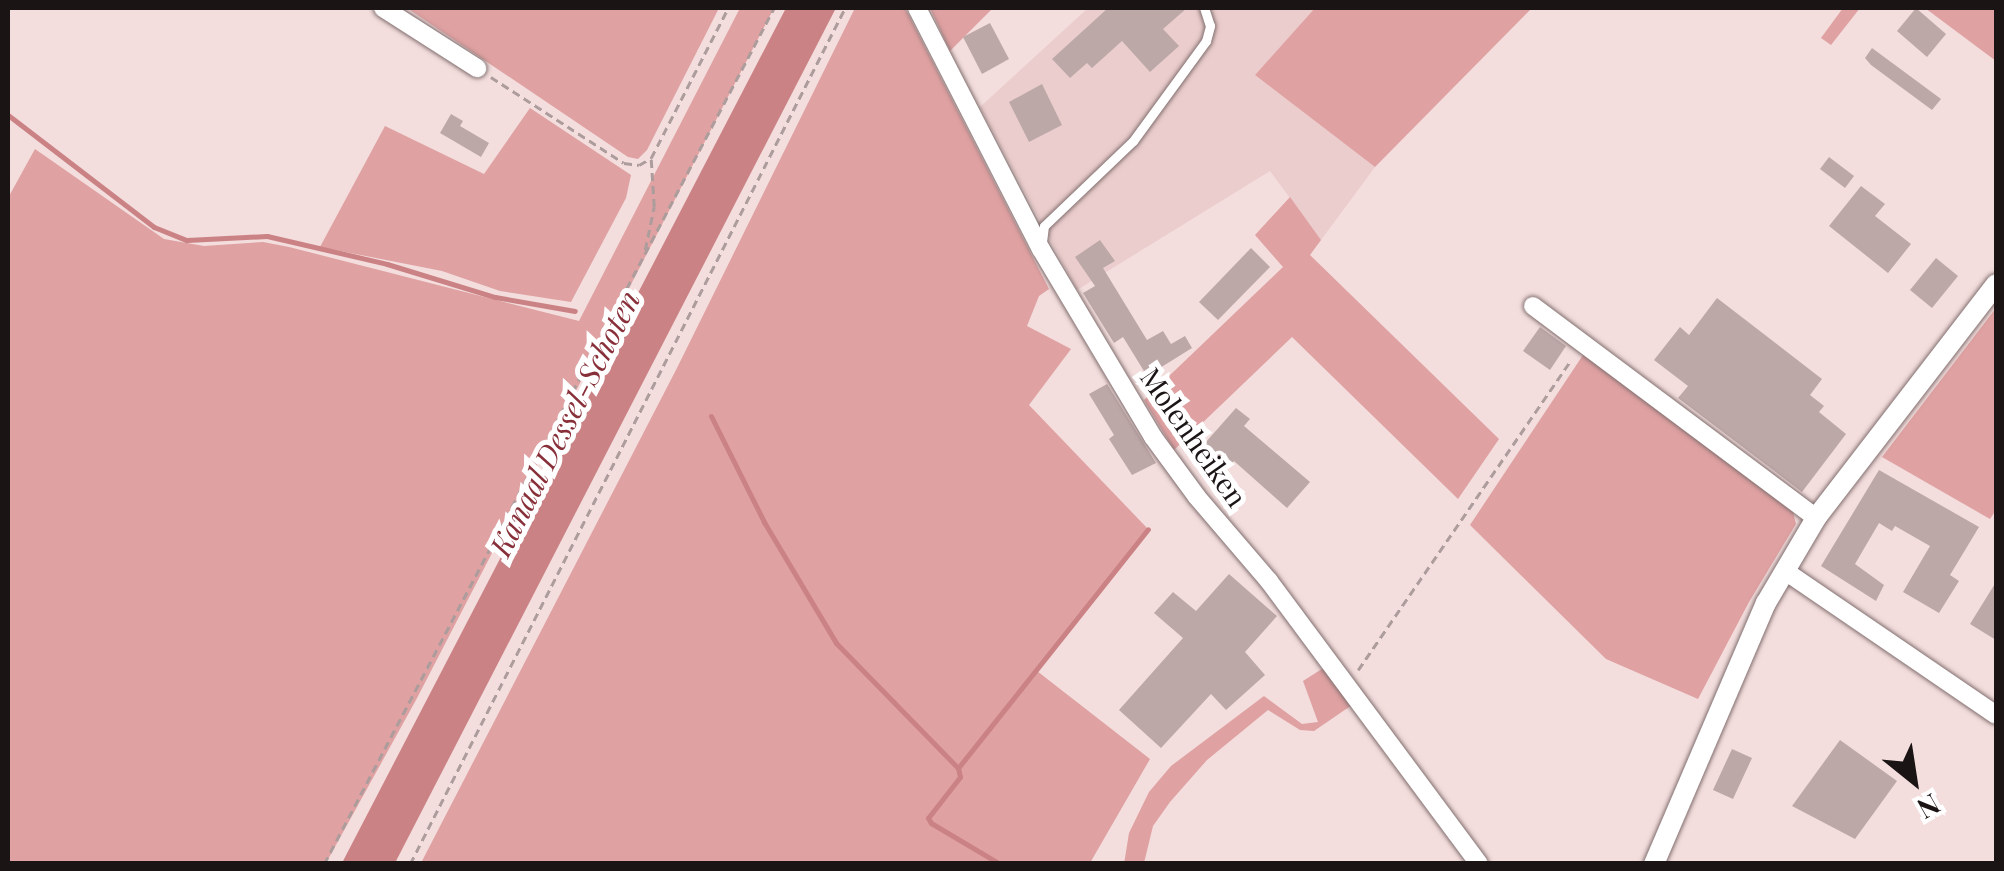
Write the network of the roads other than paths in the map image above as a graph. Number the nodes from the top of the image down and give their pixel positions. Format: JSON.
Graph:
{"nodes":[{"id":1,"x":384,"y":8,"type":"edge"},
{"id":2,"x":918,"y":8,"type":"edge"},
{"id":3,"x":1204,"y":8,"type":"edge"},
{"id":4,"x":477,"y":68,"type":"road end"},
{"id":5,"x":1041,"y":249,"type":"junction"},
{"id":6,"x":1996,"y":284,"type":"edge"},
{"id":7,"x":1533,"y":306,"type":"dead end"},
{"id":8,"x":1816,"y":518,"type":"junction"},
{"id":9,"x":1785,"y":571,"type":"junction"},
{"id":10,"x":1996,"y":715,"type":"edge"},
{"id":11,"x":1479,"y":864,"type":"edge"},
{"id":12,"x":1654,"y":864,"type":"edge"}],
"edges":[{"from":1,"to":4,"type":"street"},
{"from":2,"to":5,"type":"street","name":"Molenheiken"},
{"from":3,"to":5,"type":"lane"},
{"from":5,"to":11,"type":"street","name":"Molenheiken"},
{"from":6,"to":8,"type":"street"},
{"from":7,"to":8,"type":"street"},
{"from":8,"to":9,"type":"street"},
{"from":9,"to":10,"type":"street"},
{"from":9,"to":12,"type":"street"}]}
